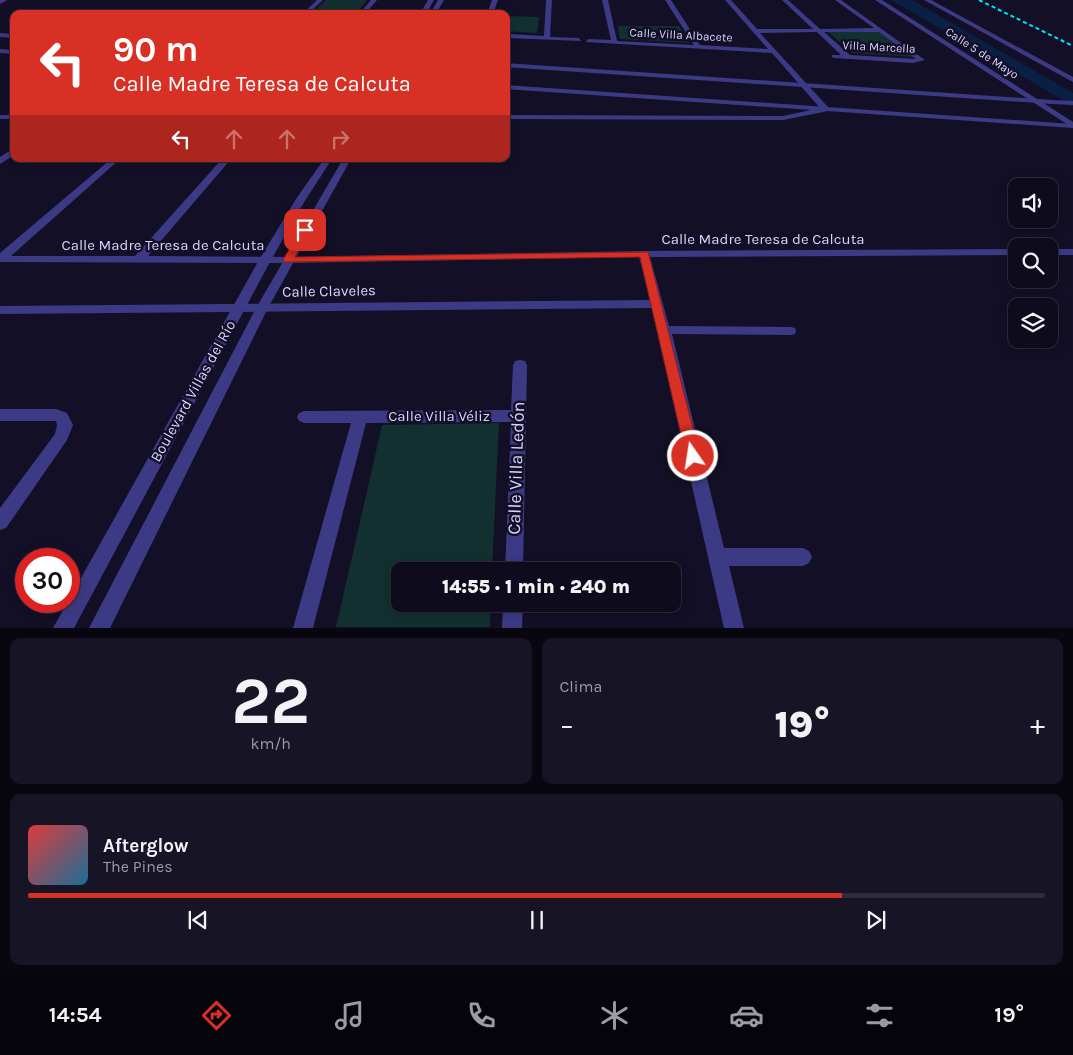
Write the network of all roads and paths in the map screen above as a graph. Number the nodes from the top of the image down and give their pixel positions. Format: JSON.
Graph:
{"nodes":[{"id":1,"x":4,"y":0,"type":"edge"},
{"id":2,"x":320,"y":0,"type":"edge"},
{"id":3,"x":374,"y":0,"type":"edge"},
{"id":4,"x":549,"y":0,"type":"edge"},
{"id":5,"x":606,"y":0,"type":"edge"},
{"id":6,"x":668,"y":0,"type":"edge"},
{"id":7,"x":728,"y":0,"type":"edge"},
{"id":8,"x":785,"y":0,"type":"edge"},
{"id":9,"x":838,"y":0,"type":"edge"},
{"id":10,"x":878,"y":0,"type":"edge"},
{"id":11,"x":927,"y":0,"type":"edge"},
{"id":12,"x":0,"y":2,"type":"edge"},
{"id":13,"x":309,"y":10,"type":"edge"},
{"id":14,"x":365,"y":10,"type":"edge"},
{"id":15,"x":819,"y":30,"type":"junction"},
{"id":16,"x":881,"y":30,"type":"junction"},
{"id":17,"x":756,"y":31,"type":"junction"},
{"id":18,"x":510,"y":36,"type":"edge"},
{"id":19,"x":547,"y":38,"type":"junction"},
{"id":20,"x":579,"y":40,"type":"dead end"},
{"id":21,"x":588,"y":41,"type":"dead end"},
{"id":22,"x":614,"y":42,"type":"junction"},
{"id":23,"x":699,"y":48,"type":"junction"},
{"id":24,"x":773,"y":51,"type":"junction"},
{"id":25,"x":834,"y":56,"type":"dead end"},
{"id":26,"x":848,"y":56,"type":"junction"},
{"id":27,"x":510,"y":65,"type":"edge"},
{"id":28,"x":1073,"y":80,"type":"edge"},
{"id":29,"x":804,"y":84,"type":"junction"},
{"id":30,"x":510,"y":86,"type":"edge"},
{"id":31,"x":1034,"y":100,"type":"junction"},
{"id":32,"x":1073,"y":103,"type":"edge"},
{"id":33,"x":825,"y":109,"type":"junction"},
{"id":34,"x":510,"y":117,"type":"edge"},
{"id":35,"x":1073,"y":126,"type":"edge"},
{"id":36,"x":113,"y":162,"type":"edge"},
{"id":37,"x":224,"y":162,"type":"edge"},
{"id":38,"x":326,"y":162,"type":"edge"},
{"id":39,"x":346,"y":162,"type":"edge"},
{"id":40,"x":1008,"y":252,"type":"edge"},
{"id":41,"x":1058,"y":252,"type":"edge"},
{"id":42,"x":1073,"y":252,"type":"edge"},
{"id":43,"x":644,"y":254,"type":"junction"},
{"id":44,"x":0,"y":259,"type":"edge"},
{"id":45,"x":139,"y":260,"type":"junction"},
{"id":46,"x":265,"y":260,"type":"junction"},
{"id":47,"x":288,"y":260,"type":"junction"},
{"id":48,"x":658,"y":304,"type":"junction"},
{"id":49,"x":239,"y":308,"type":"junction"},
{"id":50,"x":262,"y":308,"type":"junction"},
{"id":51,"x":0,"y":310,"type":"edge"},
{"id":52,"x":664,"y":330,"type":"junction"},
{"id":53,"x":790,"y":331,"type":"dead end"},
{"id":54,"x":520,"y":365,"type":"dead end"},
{"id":55,"x":0,"y":415,"type":"edge"},
{"id":56,"x":304,"y":416,"type":"dead end"},
{"id":57,"x":360,"y":416,"type":"junction"},
{"id":58,"x":517,"y":416,"type":"junction"},
{"id":59,"x":0,"y":522,"type":"edge"},
{"id":60,"x":717,"y":557,"type":"junction"},
{"id":61,"x":804,"y":558,"type":"dead end"},
{"id":62,"x":514,"y":562,"type":"edge"},
{"id":63,"x":513,"y":612,"type":"edge"},
{"id":64,"x":63,"y":628,"type":"edge"},
{"id":65,"x":99,"y":628,"type":"edge"},
{"id":66,"x":303,"y":628,"type":"edge"},
{"id":67,"x":512,"y":628,"type":"edge"},
{"id":68,"x":734,"y":628,"type":"edge"}],
"edges":[{"from":1,"to":12,"type":"street"},
{"from":2,"to":13,"type":"street"},
{"from":3,"to":14,"type":"street"},
{"from":4,"to":19,"type":"street"},
{"from":5,"to":22,"type":"street"},
{"from":6,"to":23,"type":"street"},
{"from":7,"to":17,"type":"street"},
{"from":8,"to":15,"type":"street"},
{"from":9,"to":16,"type":"street"},
{"from":10,"to":31,"type":"street","name":"Calle 5 de Mayo"},
{"from":11,"to":28,"type":"street"},
{"from":15,"to":16,"type":"street"},
{"from":15,"to":17,"type":"street"},
{"from":15,"to":26,"type":"street"},
{"from":16,"to":26,"type":"street","name":"Villa Marcella"},
{"from":17,"to":24,"type":"street"},
{"from":18,"to":19,"type":"street"},
{"from":19,"to":20,"type":"street"},
{"from":21,"to":22,"type":"street","name":"Calle Villa Albacete"},
{"from":22,"to":23,"type":"street","name":"Calle Villa Albacete"},
{"from":23,"to":24,"type":"street","name":"Calle Villa Albacete"},
{"from":24,"to":29,"type":"street"},
{"from":25,"to":26,"type":"street","name":"Villa Marcella"},
{"from":27,"to":29,"type":"street"},
{"from":29,"to":31,"type":"street"},
{"from":29,"to":33,"type":"street"},
{"from":30,"to":33,"type":"street"},
{"from":31,"to":32,"type":"street"},
{"from":31,"to":35,"type":"street","name":"Calle 5 de Mayo"},
{"from":33,"to":34,"type":"street"},
{"from":33,"to":35,"type":"street"},
{"from":36,"to":44,"type":"street"},
{"from":37,"to":45,"type":"street"},
{"from":38,"to":46,"type":"street","name":"Boulevard Villas del Río"},
{"from":39,"to":47,"type":"street","name":"Boulevard Villas del Río"},
{"from":40,"to":43,"type":"street","name":"Calle Madre Teresa de Calcuta"},
{"from":41,"to":42,"type":"street"},
{"from":43,"to":47,"type":"street","name":"Calle Madre Teresa de Calcuta"},
{"from":43,"to":48,"type":"street"},
{"from":44,"to":45,"type":"street","name":"Calle Madre Teresa de Calcuta"},
{"from":45,"to":46,"type":"street","name":"Calle Madre Teresa de Calcuta"},
{"from":46,"to":47,"type":"street","name":"Calle Madre Teresa de Calcuta"},
{"from":46,"to":49,"type":"street","name":"Boulevard Villas del Río"},
{"from":47,"to":50,"type":"street","name":"Boulevard Villas del Río"},
{"from":48,"to":50,"type":"street","name":"Calle Claveles"},
{"from":48,"to":52,"type":"street"},
{"from":49,"to":50,"type":"street","name":"Calle Claveles"},
{"from":49,"to":51,"type":"street","name":"Calle Claveles"},
{"from":49,"to":64,"type":"street","name":"Boulevard Villas del Río"},
{"from":50,"to":65,"type":"street","name":"Boulevard Villas del Río"},
{"from":52,"to":53,"type":"street"},
{"from":52,"to":60,"type":"street"},
{"from":54,"to":58,"type":"street","name":"Calle Villa Ledón"},
{"from":55,"to":59,"type":"street"},
{"from":56,"to":57,"type":"street","name":"Calle Villa Véliz"},
{"from":57,"to":58,"type":"street","name":"Calle Villa Véliz"},
{"from":57,"to":66,"type":"street"},
{"from":58,"to":62,"type":"street","name":"Calle Villa Ledón"},
{"from":60,"to":61,"type":"street"},
{"from":60,"to":68,"type":"street"},
{"from":63,"to":67,"type":"street"}]}
